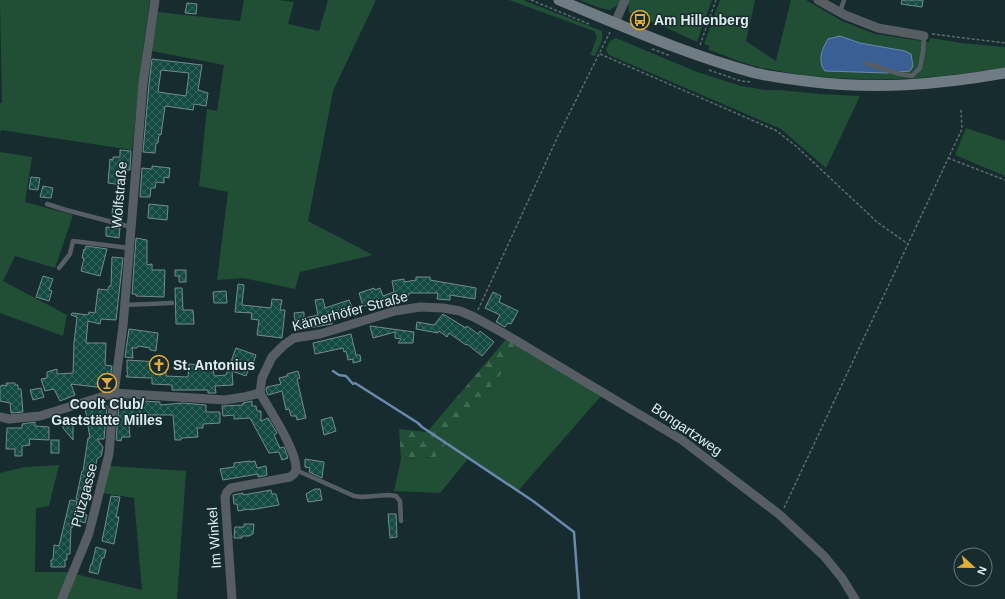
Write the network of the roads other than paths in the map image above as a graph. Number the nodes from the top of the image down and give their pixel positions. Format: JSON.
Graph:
{"nodes":[{"id":1,"x":155,"y":0,"type":"edge"},
{"id":2,"x":559,"y":0,"type":"edge"},
{"id":3,"x":625,"y":0,"type":"edge"},
{"id":4,"x":818,"y":0,"type":"edge"},
{"id":5,"x":844,"y":0,"type":"edge"},
{"id":6,"x":840,"y":12,"type":"junction"},
{"id":7,"x":612,"y":27,"type":"junction"},
{"id":8,"x":924,"y":36,"type":"joint"},
{"id":9,"x":865,"y":63,"type":"dead end"},
{"id":10,"x":1005,"y":73,"type":"edge"},
{"id":11,"x":47,"y":204,"type":"dead end"},
{"id":12,"x":130,"y":227,"type":"junction"},
{"id":13,"x":129,"y":248,"type":"junction"},
{"id":14,"x":59,"y":268,"type":"dead end"},
{"id":15,"x":172,"y":303,"type":"dead end"},
{"id":16,"x":124,"y":305,"type":"junction"},
{"id":17,"x":474,"y":317,"type":"joint"},
{"id":18,"x":114,"y":393,"type":"junction"},
{"id":19,"x":260,"y":393,"type":"junction"},
{"id":20,"x":0,"y":417,"type":"edge"},
{"id":21,"x":296,"y":470,"type":"junction"},
{"id":22,"x":401,"y":521,"type":"dead end"},
{"id":23,"x":62,"y":599,"type":"edge"},
{"id":24,"x":232,"y":599,"type":"edge"},
{"id":25,"x":855,"y":599,"type":"edge"}],
"edges":[{"from":1,"to":12,"type":"street","name":"Wolfstraße"},
{"from":2,"to":7,"type":"main road"},
{"from":3,"to":7,"type":"street"},
{"from":4,"to":6,"type":"street"},
{"from":5,"to":6,"type":"lane"},
{"from":6,"to":8,"type":"street"},
{"from":7,"to":10,"type":"main road"},
{"from":8,"to":9,"type":"lane"},
{"from":11,"to":12,"type":"lane"},
{"from":12,"to":13,"type":"street","name":"Wolfstraße"},
{"from":13,"to":14,"type":"lane"},
{"from":13,"to":16,"type":"street","name":"Wolfstraße"},
{"from":15,"to":16,"type":"lane"},
{"from":16,"to":18,"type":"street","name":"Wolfstraße"},
{"from":17,"to":19,"type":"street","name":"Kämerhöfer Straße"},
{"from":17,"to":25,"type":"street","name":"Bongartzweg"},
{"from":18,"to":19,"type":"street"},
{"from":18,"to":20,"type":"street"},
{"from":18,"to":23,"type":"street","name":"Pützgasse"},
{"from":19,"to":21,"type":"street"},
{"from":21,"to":22,"type":"lane"},
{"from":21,"to":24,"type":"street","name":"Im Winkel"}]}
